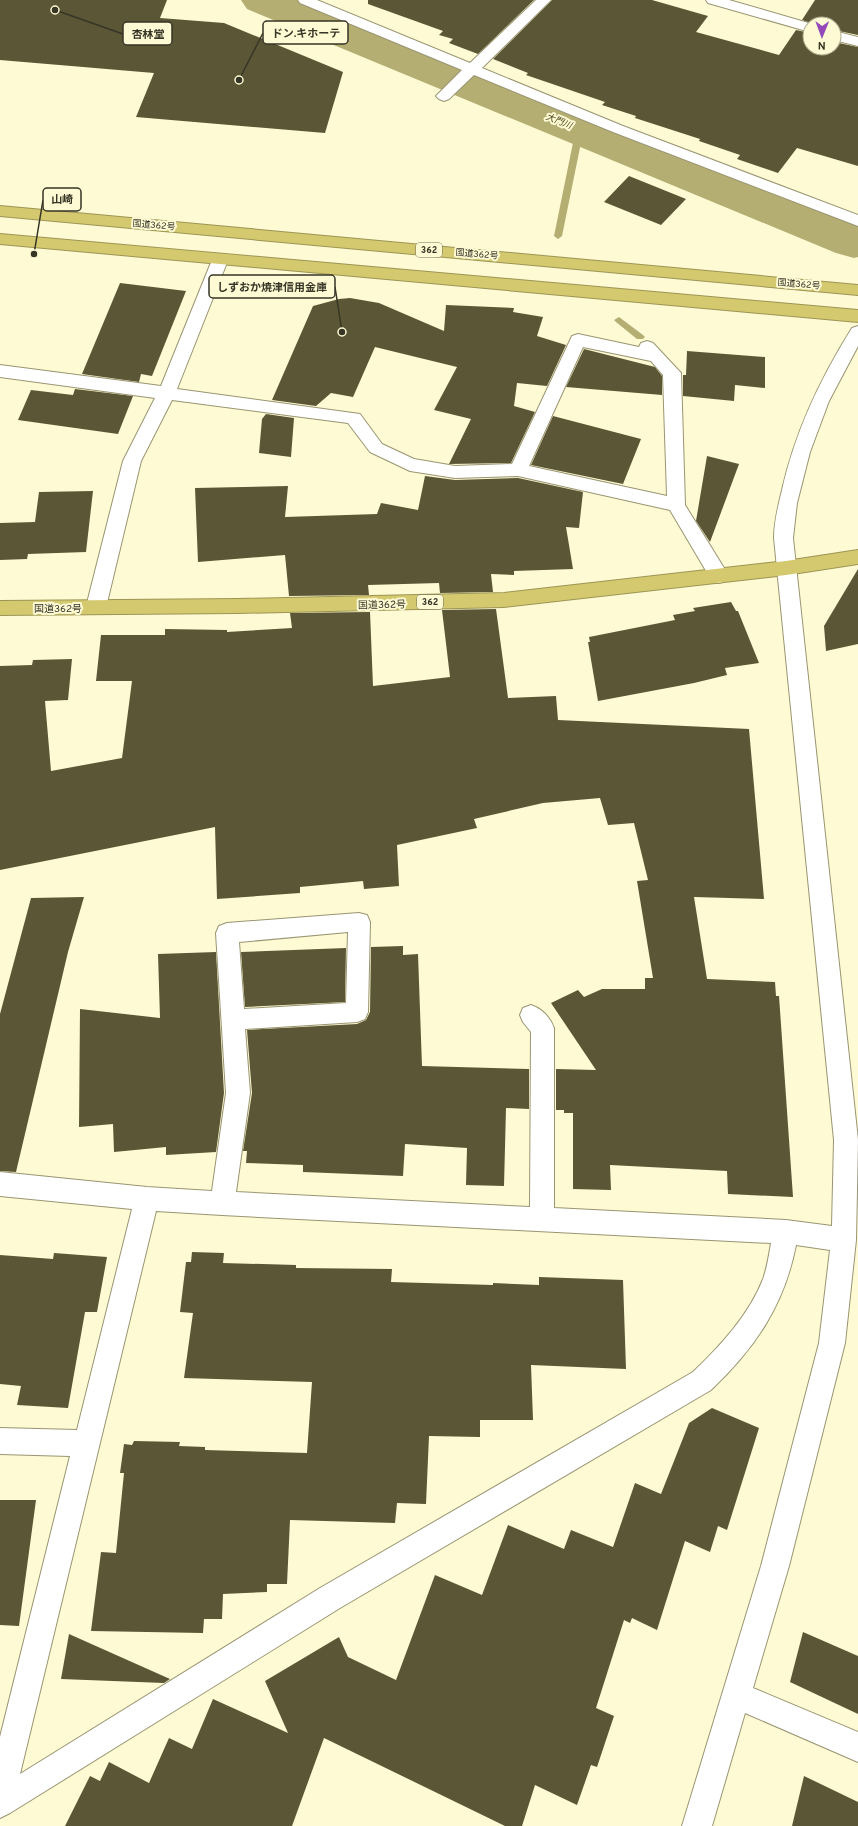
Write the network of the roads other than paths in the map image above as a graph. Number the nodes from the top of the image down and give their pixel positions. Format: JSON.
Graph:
{"nodes":[{"id":1,"x":305,"y":0,"type":"edge"},
{"id":2,"x":544,"y":0,"type":"edge"},
{"id":3,"x":713,"y":0,"type":"edge"},
{"id":4,"x":736,"y":3,"type":"edge"},
{"id":5,"x":802,"y":25,"type":"edge"},
{"id":6,"x":842,"y":37,"type":"edge"},
{"id":7,"x":858,"y":42,"type":"edge"},
{"id":8,"x":473,"y":69,"type":"junction"},
{"id":9,"x":444,"y":96,"type":"dead end"},
{"id":10,"x":0,"y":211,"type":"edge"},
{"id":11,"x":858,"y":221,"type":"edge"},
{"id":12,"x":0,"y":238,"type":"edge"},
{"id":13,"x":220,"y":260,"type":"junction"},
{"id":14,"x":858,"y":290,"type":"edge"},
{"id":15,"x":858,"y":316,"type":"edge"},
{"id":16,"x":858,"y":332,"type":"edge"},
{"id":17,"x":0,"y":371,"type":"edge"},
{"id":18,"x":166,"y":392,"type":"junction"},
{"id":19,"x":518,"y":470,"type":"junction"},
{"id":20,"x":676,"y":505,"type":"junction"},
{"id":21,"x":858,"y":557,"type":"edge"},
{"id":22,"x":786,"y":568,"type":"junction"},
{"id":23,"x":719,"y":576,"type":"junction"},
{"id":24,"x":96,"y":607,"type":"junction"},
{"id":25,"x":0,"y":608,"type":"edge"},
{"id":26,"x":531,"y":1015,"type":"dead end"},
{"id":27,"x":233,"y":1020,"type":"junction"},
{"id":28,"x":0,"y":1184,"type":"edge"},
{"id":29,"x":147,"y":1199,"type":"junction"},
{"id":30,"x":222,"y":1203,"type":"junction"},
{"id":31,"x":542,"y":1219,"type":"junction"},
{"id":32,"x":786,"y":1232,"type":"junction"},
{"id":33,"x":844,"y":1240,"type":"junction"},
{"id":34,"x":0,"y":1441,"type":"edge"},
{"id":35,"x":87,"y":1443,"type":"junction"},
{"id":36,"x":736,"y":1695,"type":"junction"},
{"id":37,"x":858,"y":1747,"type":"edge"},
{"id":38,"x":0,"y":1796,"type":"edge"},
{"id":39,"x":0,"y":1803,"type":"edge"},
{"id":40,"x":697,"y":1826,"type":"edge"}],
"edges":[{"from":1,"to":8,"type":"street"},
{"from":2,"to":8,"type":"street"},
{"from":3,"to":4,"type":"street"},
{"from":4,"to":5,"type":"street"},
{"from":6,"to":7,"type":"street"},
{"from":8,"to":9,"type":"street"},
{"from":8,"to":11,"type":"street"},
{"from":10,"to":14,"type":"highway","name":"国道362号","number":"362"},
{"from":12,"to":13,"type":"highway"},
{"from":13,"to":15,"type":"highway"},
{"from":13,"to":18,"type":"street"},
{"from":16,"to":22,"type":"street"},
{"from":17,"to":18,"type":"street"},
{"from":18,"to":19,"type":"street"},
{"from":18,"to":24,"type":"street"},
{"from":19,"to":20,"type":"street"},
{"from":19,"to":20,"type":"street"},
{"from":20,"to":23,"type":"street"},
{"from":21,"to":22,"type":"highway","name":"国道362号","number":"362"},
{"from":22,"to":23,"type":"highway","name":"国道362号","number":"362"},
{"from":22,"to":33,"type":"street"},
{"from":23,"to":24,"type":"highway","name":"国道362号","number":"362"},
{"from":24,"to":25,"type":"highway","name":"国道362号","number":"362"},
{"from":26,"to":31,"type":"street"},
{"from":27,"to":27,"type":"street"},
{"from":27,"to":30,"type":"street"},
{"from":28,"to":29,"type":"street"},
{"from":29,"to":30,"type":"street"},
{"from":29,"to":35,"type":"street"},
{"from":30,"to":31,"type":"street"},
{"from":31,"to":32,"type":"street"},
{"from":32,"to":33,"type":"street"},
{"from":32,"to":39,"type":"street"},
{"from":33,"to":36,"type":"street"},
{"from":34,"to":35,"type":"street"},
{"from":35,"to":38,"type":"street"},
{"from":36,"to":37,"type":"street"},
{"from":36,"to":40,"type":"street"}]}
